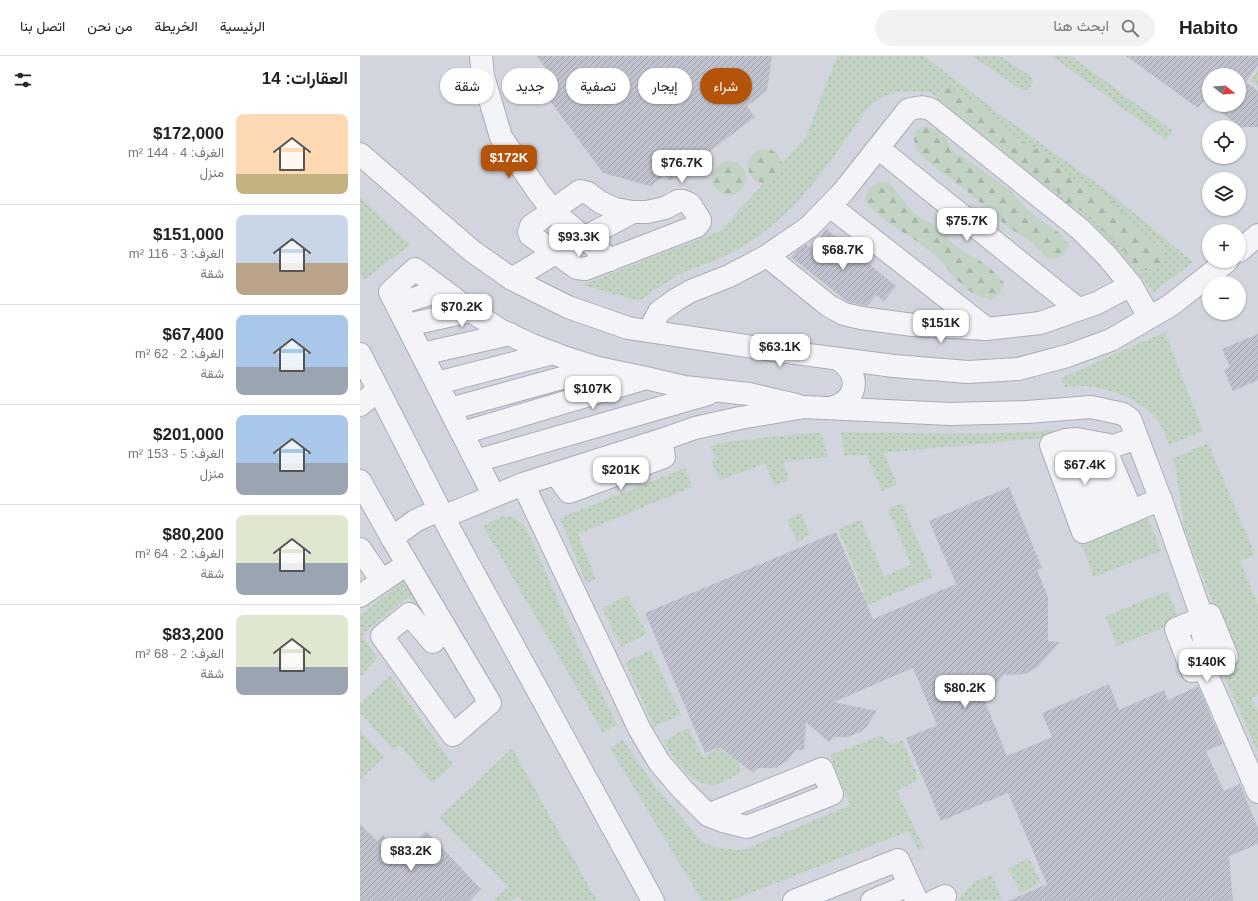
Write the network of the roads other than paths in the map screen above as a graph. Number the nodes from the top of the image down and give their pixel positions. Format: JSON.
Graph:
{"nodes":[{"id":1,"x":481,"y":56,"type":"edge"},
{"id":2,"x":878,"y":148,"type":"junction"},
{"id":3,"x":360,"y":154,"type":"edge"},
{"id":4,"x":830,"y":206,"type":"junction"},
{"id":5,"x":553,"y":211,"type":"junction"},
{"id":6,"x":633,"y":212,"type":"junction"},
{"id":7,"x":1258,"y":235,"type":"edge"},
{"id":8,"x":583,"y":237,"type":"junction"},
{"id":9,"x":1246,"y":245,"type":"edge"},
{"id":10,"x":555,"y":253,"type":"junction"},
{"id":11,"x":767,"y":256,"type":"junction"},
{"id":12,"x":610,"y":260,"type":"junction"},
{"id":13,"x":1218,"y":268,"type":"edge"},
{"id":14,"x":512,"y":279,"type":"junction"},
{"id":15,"x":1130,"y":285,"type":"junction"},
{"id":16,"x":443,"y":290,"type":"junction"},
{"id":17,"x":396,"y":304,"type":"junction"},
{"id":18,"x":1078,"y":309,"type":"junction"},
{"id":19,"x":471,"y":311,"type":"junction"},
{"id":20,"x":1149,"y":317,"type":"junction"},
{"id":21,"x":407,"y":325,"type":"junction"},
{"id":22,"x":987,"y":330,"type":"junction"},
{"id":23,"x":649,"y":331,"type":"junction"},
{"id":24,"x":510,"y":334,"type":"junction"},
{"id":25,"x":553,"y":353,"type":"junction"},
{"id":26,"x":360,"y":354,"type":"edge"},
{"id":27,"x":422,"y":354,"type":"junction"},
{"id":28,"x":838,"y":359,"type":"junction"},
{"id":29,"x":879,"y":364,"type":"junction"},
{"id":30,"x":598,"y":368,"type":"junction"},
{"id":31,"x":646,"y":378,"type":"junction"},
{"id":32,"x":437,"y":383,"type":"junction"},
{"id":33,"x":378,"y":390,"type":"junction"},
{"id":34,"x":853,"y":390,"type":"junction"},
{"id":35,"x":719,"y":391,"type":"junction"},
{"id":36,"x":360,"y":405,"type":"edge"},
{"id":37,"x":804,"y":407,"type":"junction"},
{"id":38,"x":832,"y":408,"type":"junction"},
{"id":39,"x":450,"y":409,"type":"junction"},
{"id":40,"x":865,"y":410,"type":"junction"},
{"id":41,"x":462,"y":433,"type":"junction"},
{"id":42,"x":1138,"y":438,"type":"junction"},
{"id":43,"x":1085,"y":442,"type":"junction"},
{"id":44,"x":476,"y":461,"type":"junction"},
{"id":45,"x":360,"y":481,"type":"edge"},
{"id":46,"x":523,"y":484,"type":"junction"},
{"id":47,"x":494,"y":496,"type":"junction"},
{"id":48,"x":1161,"y":499,"type":"junction"},
{"id":49,"x":441,"y":513,"type":"junction"},
{"id":50,"x":1115,"y":518,"type":"junction"},
{"id":51,"x":392,"y":538,"type":"junction"},
{"id":52,"x":360,"y":549,"type":"edge"},
{"id":53,"x":407,"y":564,"type":"junction"},
{"id":54,"x":382,"y":581,"type":"junction"},
{"id":55,"x":360,"y":596,"type":"edge"},
{"id":56,"x":1201,"y":619,"type":"junction"},
{"id":57,"x":446,"y":629,"type":"junction"},
{"id":58,"x":1206,"y":666,"type":"junction"},
{"id":59,"x":1258,"y":792,"type":"edge"},
{"id":60,"x":708,"y":815,"type":"junction"},
{"id":61,"x":913,"y":893,"type":"edge"},
{"id":62,"x":653,"y":901,"type":"edge"},
{"id":63,"x":794,"y":901,"type":"edge"},
{"id":64,"x":872,"y":901,"type":"edge"}],
"edges":[{"from":1,"to":5,"type":"street"},
{"from":2,"to":4,"type":"street"},
{"from":2,"to":15,"type":"street"},
{"from":2,"to":18,"type":"street"},
{"from":3,"to":14,"type":"street"},
{"from":4,"to":11,"type":"street"},
{"from":4,"to":22,"type":"street"},
{"from":5,"to":6,"type":"street"},
{"from":5,"to":8,"type":"street"},
{"from":5,"to":10,"type":"street"},
{"from":6,"to":8,"type":"street"},
{"from":6,"to":12,"type":"street"},
{"from":7,"to":9,"type":"street"},
{"from":8,"to":10,"type":"street"},
{"from":8,"to":12,"type":"street"},
{"from":10,"to":12,"type":"street"},
{"from":10,"to":14,"type":"street"},
{"from":11,"to":22,"type":"street"},
{"from":11,"to":23,"type":"street"},
{"from":13,"to":20,"type":"street"},
{"from":14,"to":23,"type":"street"},
{"from":15,"to":18,"type":"street"},
{"from":15,"to":20,"type":"street"},
{"from":16,"to":17,"type":"street"},
{"from":16,"to":17,"type":"street"},
{"from":16,"to":19,"type":"street"},
{"from":17,"to":21,"type":"street"},
{"from":18,"to":22,"type":"street"},
{"from":19,"to":21,"type":"street"},
{"from":19,"to":24,"type":"street"},
{"from":20,"to":29,"type":"street"},
{"from":21,"to":27,"type":"street"},
{"from":23,"to":28,"type":"street"},
{"from":24,"to":25,"type":"street"},
{"from":24,"to":27,"type":"street"},
{"from":25,"to":30,"type":"street"},
{"from":25,"to":32,"type":"street"},
{"from":26,"to":33,"type":"street"},
{"from":27,"to":32,"type":"street"},
{"from":28,"to":29,"type":"street"},
{"from":28,"to":34,"type":"street"},
{"from":29,"to":34,"type":"street"},
{"from":30,"to":31,"type":"street"},
{"from":30,"to":39,"type":"street"},
{"from":31,"to":35,"type":"street"},
{"from":31,"to":41,"type":"street"},
{"from":32,"to":39,"type":"street"},
{"from":33,"to":36,"type":"street"},
{"from":33,"to":49,"type":"street"},
{"from":34,"to":38,"type":"street"},
{"from":34,"to":40,"type":"street"},
{"from":35,"to":37,"type":"street"},
{"from":35,"to":44,"type":"street"},
{"from":37,"to":38,"type":"street"},
{"from":37,"to":46,"type":"street"},
{"from":38,"to":40,"type":"street"},
{"from":39,"to":41,"type":"street"},
{"from":40,"to":42,"type":"street"},
{"from":41,"to":44,"type":"street"},
{"from":42,"to":43,"type":"street"},
{"from":42,"to":48,"type":"street"},
{"from":43,"to":50,"type":"street"},
{"from":43,"to":50,"type":"street"},
{"from":44,"to":47,"type":"street"},
{"from":45,"to":51,"type":"street"},
{"from":46,"to":47,"type":"street"},
{"from":46,"to":60,"type":"street"},
{"from":47,"to":49,"type":"street"},
{"from":48,"to":50,"type":"street"},
{"from":48,"to":56,"type":"street"},
{"from":49,"to":51,"type":"street"},
{"from":49,"to":62,"type":"street"},
{"from":51,"to":53,"type":"street"},
{"from":52,"to":54,"type":"street"},
{"from":53,"to":54,"type":"street"},
{"from":53,"to":57,"type":"street"},
{"from":54,"to":55,"type":"street"},
{"from":56,"to":58,"type":"street"},
{"from":56,"to":58,"type":"street"},
{"from":57,"to":57,"type":"street"},
{"from":58,"to":59,"type":"street"},
{"from":60,"to":60,"type":"street"},
{"from":61,"to":63,"type":"street"},
{"from":61,"to":64,"type":"street"}]}
